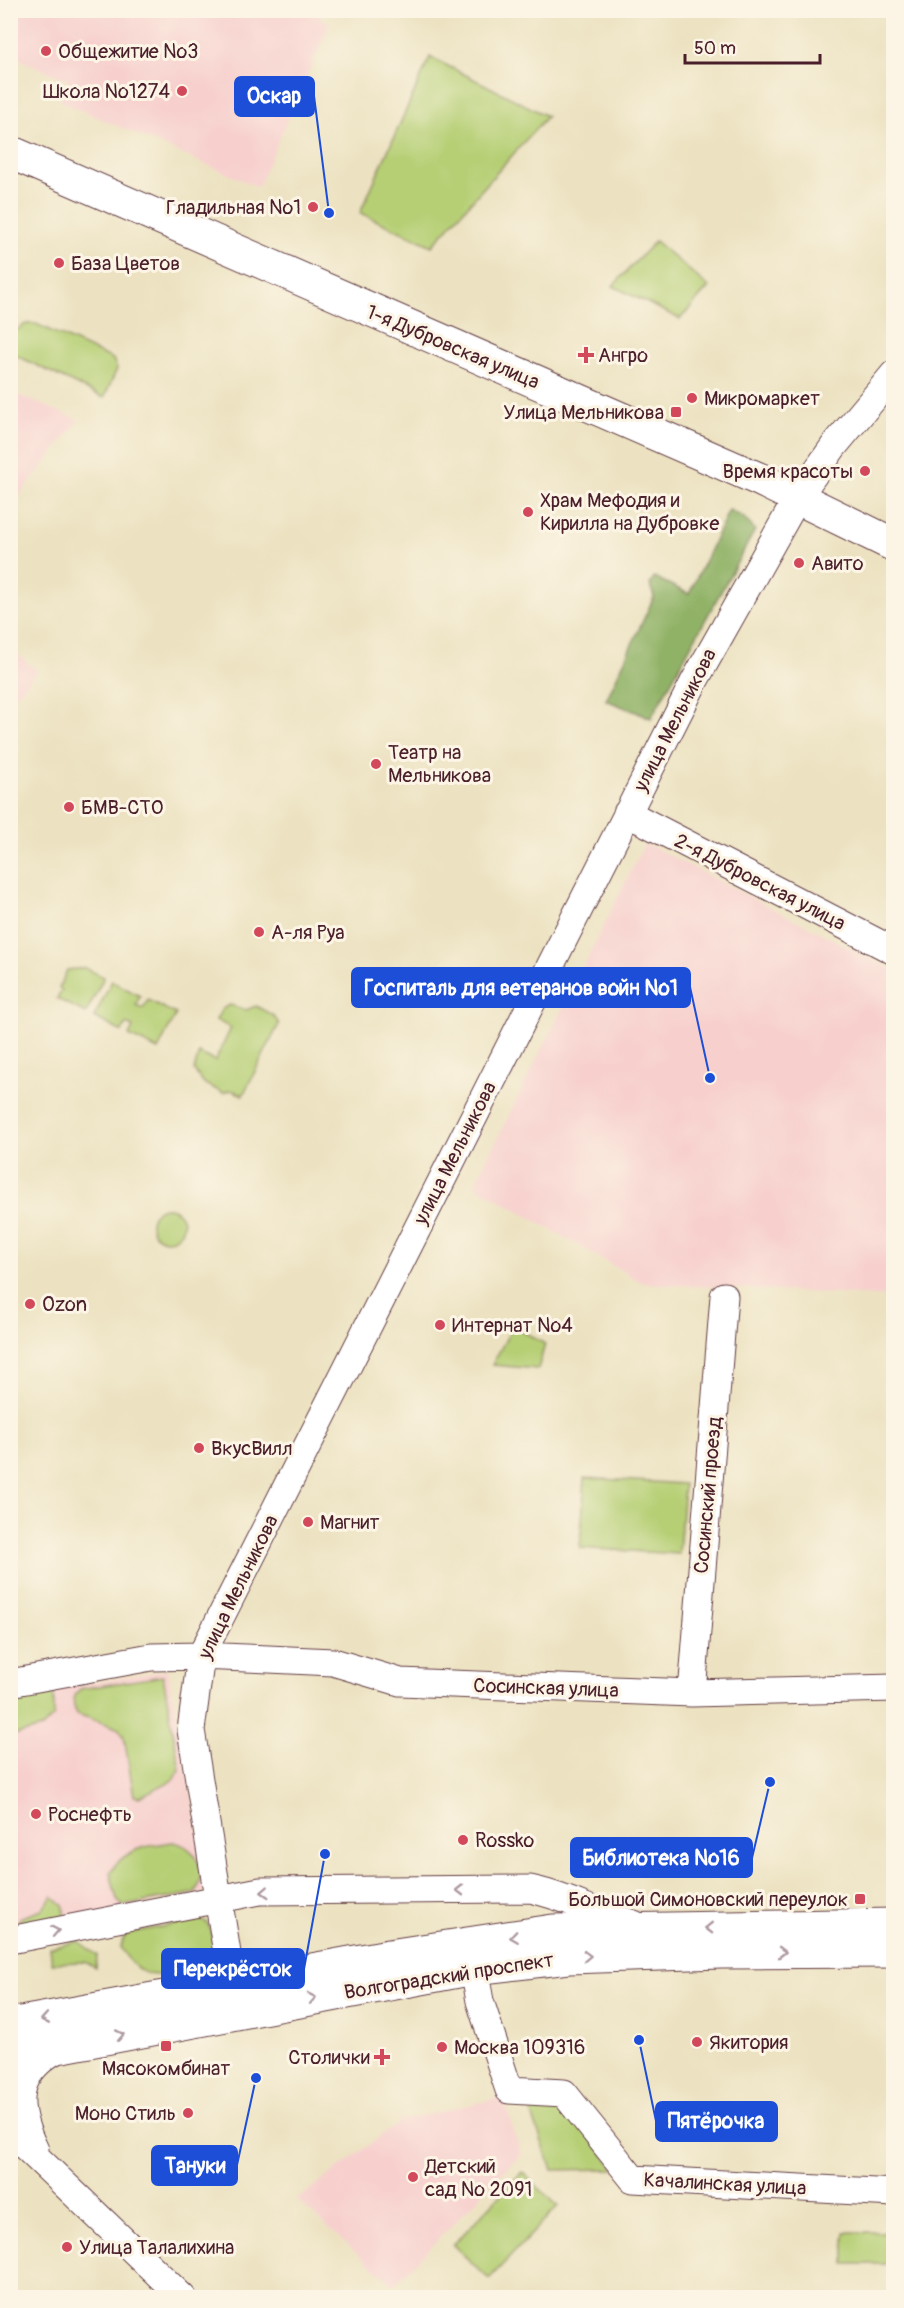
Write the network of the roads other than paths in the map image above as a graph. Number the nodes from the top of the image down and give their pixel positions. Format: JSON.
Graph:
{"nodes":[{"id":1,"x":10,"y":152,"type":"edge"},
{"id":2,"x":894,"y":374,"type":"edge"},
{"id":3,"x":798,"y":497,"type":"junction"},
{"id":4,"x":894,"y":545,"type":"edge"},
{"id":5,"x":627,"y":813,"type":"junction"},
{"id":6,"x":894,"y":951,"type":"edge"},
{"id":7,"x":724,"y":1296,"type":"dead end"},
{"id":8,"x":201,"y":1656,"type":"junction"},
{"id":9,"x":10,"y":1683,"type":"edge"},
{"id":10,"x":894,"y":1688,"type":"edge"},
{"id":11,"x":692,"y":1693,"type":"junction"},
{"id":12,"x":218,"y":1898,"type":"junction"},
{"id":13,"x":894,"y":1925,"type":"edge"},
{"id":14,"x":658,"y":1929,"type":"junction"},
{"id":15,"x":10,"y":1940,"type":"edge"},
{"id":16,"x":894,"y":1951,"type":"edge"},
{"id":17,"x":474,"y":1968,"type":"junction"},
{"id":18,"x":232,"y":1984,"type":"junction"},
{"id":19,"x":10,"y":2025,"type":"edge"},
{"id":20,"x":63,"y":2046,"type":"junction"},
{"id":21,"x":10,"y":2056,"type":"edge"},
{"id":22,"x":10,"y":2132,"type":"edge"},
{"id":23,"x":10,"y":2151,"type":"edge"},
{"id":24,"x":44,"y":2166,"type":"junction"},
{"id":25,"x":894,"y":2193,"type":"edge"},
{"id":26,"x":183,"y":2298,"type":"edge"}],
"edges":[{"from":1,"to":3,"type":"main road","name":"1-я Дубровская улица"},
{"from":2,"to":3,"type":"street","name":"улица Мельникова"},
{"from":3,"to":4,"type":"main road","name":"1-я Дубровская улица"},
{"from":3,"to":5,"type":"street","name":"улица Мельникова"},
{"from":5,"to":6,"type":"street","name":"2-я Дубровская улица"},
{"from":5,"to":8,"type":"street","name":"улица Мельникова"},
{"from":7,"to":11,"type":"street","name":"Сосинский проезд"},
{"from":8,"to":9,"type":"street","name":"Сосинская улица"},
{"from":8,"to":11,"type":"street","name":"Сосинская улица"},
{"from":8,"to":12,"type":"street","name":"улица Мельникова"},
{"from":10,"to":11,"type":"street","name":"Сосинская улица"},
{"from":14,"to":12,"type":"street","one_way":true},
{"from":15,"to":12,"type":"street","one_way":true},
{"from":12,"to":18,"type":"street","name":"улица Мельникова"},
{"from":13,"to":14,"type":"main road","name":"Волгоградский проспект","one_way":true},
{"from":14,"to":18,"type":"main road","name":"Волгоградский проспект","one_way":true},
{"from":17,"to":16,"type":"main road","name":"Волгоградский проспект","one_way":true},
{"from":20,"to":17,"type":"main road","name":"Волгоградский проспект","one_way":true},
{"from":17,"to":25,"type":"street","name":"Качалинская улица"},
{"from":18,"to":19,"type":"main road","name":"Волгоградский проспект","one_way":true},
{"from":20,"to":21,"type":"main road","name":"Волгоградский проспект"},
{"from":20,"to":24,"type":"street"},
{"from":22,"to":24,"type":"street"},
{"from":23,"to":24,"type":"street"},
{"from":24,"to":26,"type":"street"}]}
